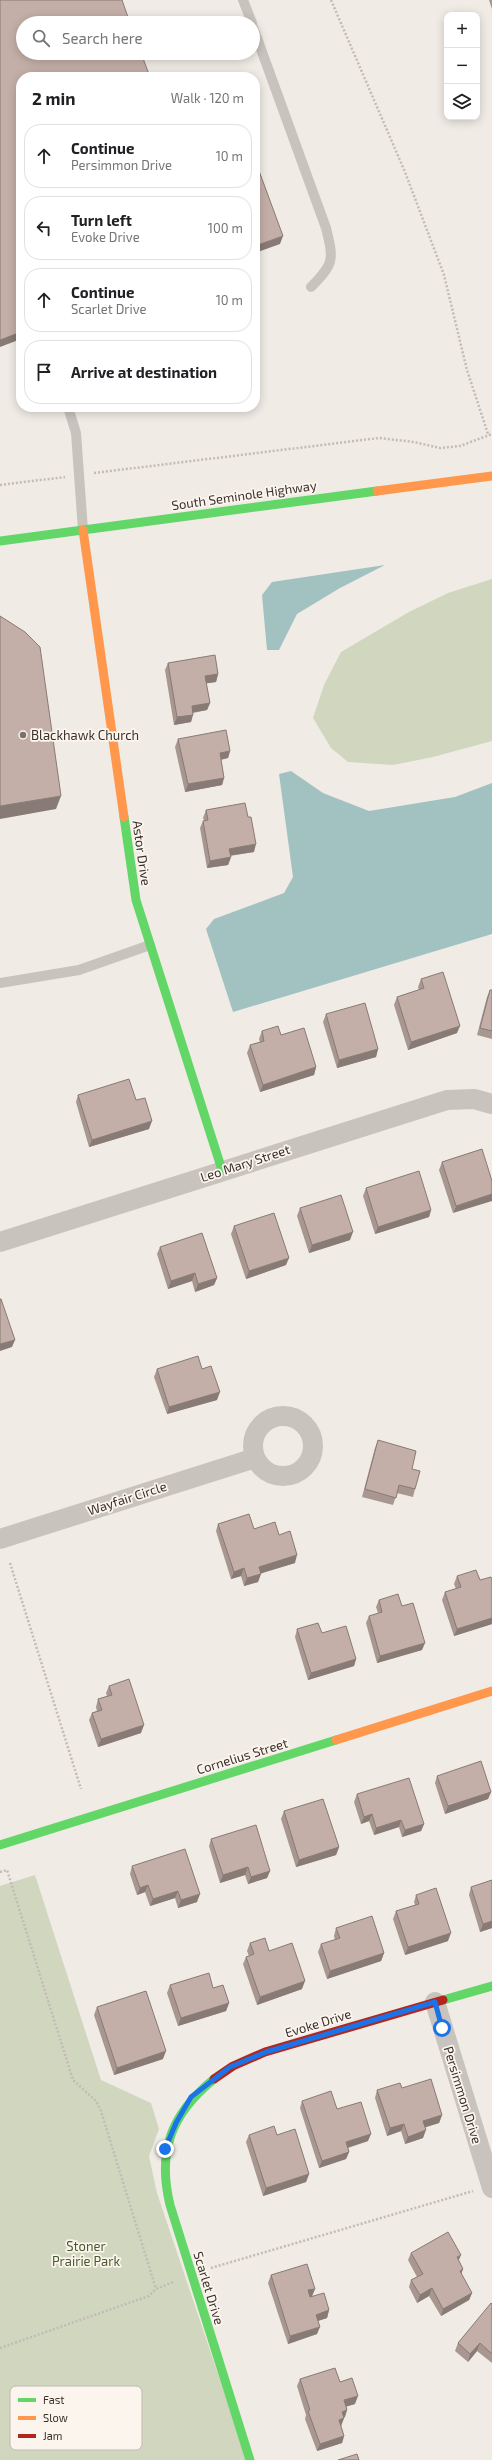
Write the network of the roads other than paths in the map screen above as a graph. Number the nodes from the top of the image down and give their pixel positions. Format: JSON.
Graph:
{"nodes":[{"id":1,"x":243,"y":0,"type":"edge"},
{"id":2,"x":249,"y":16,"type":"edge"},
{"id":3,"x":260,"y":46,"type":"edge"},
{"id":4,"x":311,"y":287,"type":"dead end"},
{"id":5,"x":70,"y":412,"type":"edge"},
{"id":6,"x":492,"y":476,"type":"edge"},
{"id":7,"x":83,"y":530,"type":"junction"},
{"id":8,"x":0,"y":541,"type":"edge"},
{"id":9,"x":150,"y":945,"type":"junction"},
{"id":10,"x":0,"y":983,"type":"edge"},
{"id":11,"x":492,"y":1104,"type":"edge"},
{"id":12,"x":222,"y":1170,"type":"junction"},
{"id":13,"x":0,"y":1242,"type":"edge"},
{"id":14,"x":255,"y":1458,"type":"dead end"},
{"id":15,"x":0,"y":1539,"type":"edge"},
{"id":16,"x":492,"y":1691,"type":"edge"},
{"id":17,"x":0,"y":1845,"type":"edge"},
{"id":18,"x":492,"y":1986,"type":"edge"},
{"id":19,"x":435,"y":2002,"type":"junction"},
{"id":20,"x":176,"y":2123,"type":"joint"},
{"id":21,"x":491,"y":2186,"type":"edge"},
{"id":22,"x":250,"y":2460,"type":"edge"}],
"edges":[{"from":1,"to":2,"type":"lane"},
{"from":3,"to":4,"type":"lane"},
{"from":5,"to":7,"type":"lane"},
{"from":6,"to":7,"type":"street","name":"South Seminole Highway"},
{"from":7,"to":8,"type":"street","name":"South Seminole Highway"},
{"from":7,"to":9,"type":"street","name":"Astor Drive"},
{"from":9,"to":10,"type":"lane"},
{"from":9,"to":12,"type":"street","name":"Astor Drive"},
{"from":11,"to":12,"type":"street","name":"Leo Mary Street"},
{"from":12,"to":13,"type":"street","name":"Leo Mary Street"},
{"from":14,"to":15,"type":"street","name":"Wayfair Circle"},
{"from":16,"to":17,"type":"street","name":"Cornelius Street"},
{"from":18,"to":19,"type":"street","name":"Evoke Drive"},
{"from":19,"to":20,"type":"street","name":"Evoke Drive"},
{"from":19,"to":21,"type":"street","name":"Persimmon Drive"},
{"from":20,"to":22,"type":"street","name":"Scarlet Drive"}]}
